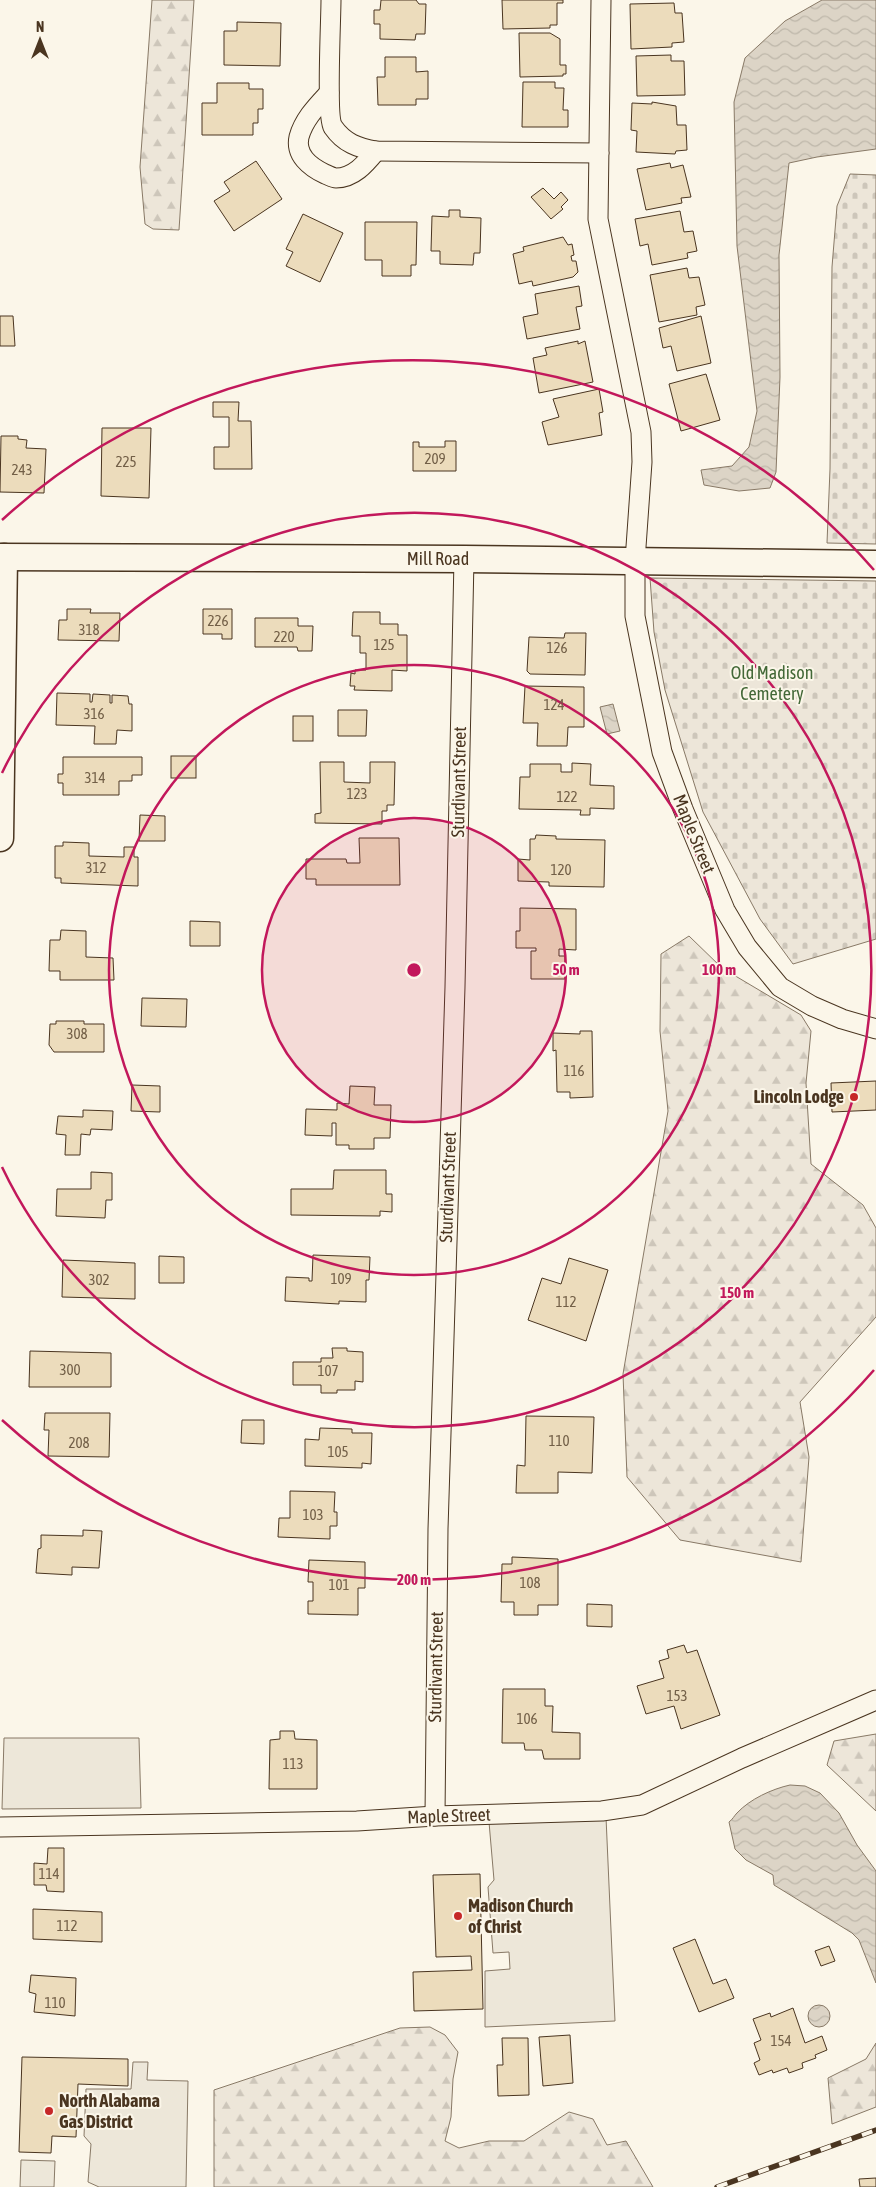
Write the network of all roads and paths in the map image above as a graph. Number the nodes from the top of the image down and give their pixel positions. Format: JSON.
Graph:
{"nodes":[{"id":1,"x":331,"y":0,"type":"edge"},
{"id":2,"x":601,"y":0,"type":"edge"},
{"id":3,"x":330,"y":93,"type":"junction"},
{"id":4,"x":376,"y":151,"type":"junction"},
{"id":5,"x":599,"y":153,"type":"junction"},
{"id":6,"x":2,"y":557,"type":"edge"},
{"id":7,"x":464,"y":559,"type":"junction"},
{"id":8,"x":635,"y":561,"type":"junction"},
{"id":9,"x":876,"y":564,"type":"edge"},
{"id":10,"x":0,"y":838,"type":"edge"},
{"id":11,"x":876,"y":1028,"type":"edge"},
{"id":12,"x":876,"y":1700,"type":"edge"},
{"id":13,"x":435,"y":1816,"type":"junction"},
{"id":14,"x":0,"y":1827,"type":"edge"}],
"edges":[{"from":1,"to":3,"type":"street"},
{"from":2,"to":5,"type":"street","name":"Maple Street"},
{"from":3,"to":4,"type":"street"},
{"from":3,"to":4,"type":"street"},
{"from":4,"to":5,"type":"street"},
{"from":5,"to":8,"type":"street","name":"Maple Street"},
{"from":6,"to":7,"type":"street","name":"Mill Road"},
{"from":6,"to":10,"type":"street"},
{"from":7,"to":8,"type":"street","name":"Mill Road"},
{"from":7,"to":13,"type":"street","name":"Sturdivant Street"},
{"from":8,"to":9,"type":"street","name":"Mill Road"},
{"from":8,"to":11,"type":"street","name":"Maple Street"},
{"from":12,"to":13,"type":"street","name":"Maple Street"},
{"from":13,"to":14,"type":"street","name":"Maple Street"}]}
